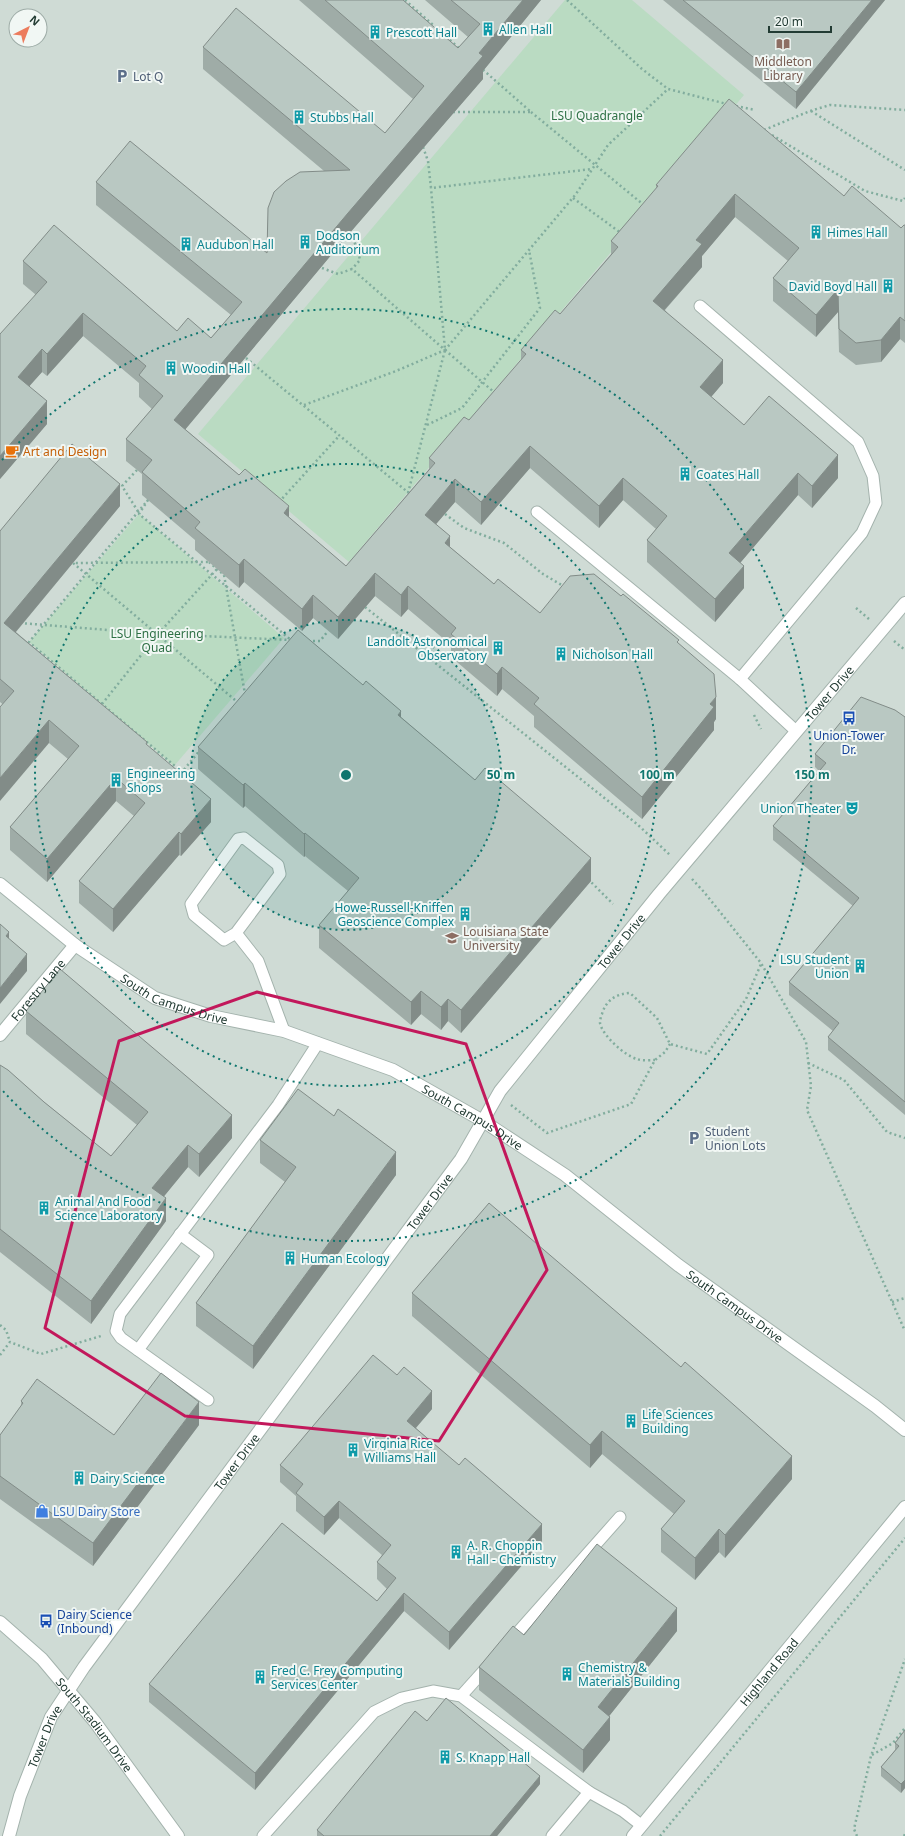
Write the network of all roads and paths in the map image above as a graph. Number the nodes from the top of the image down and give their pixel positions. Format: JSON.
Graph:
{"nodes":[{"id":1,"x":405,"y":0,"type":"edge"},
{"id":2,"x":567,"y":0,"type":"edge"},
{"id":3,"x":463,"y":52,"type":"edge"},
{"id":4,"x":480,"y":68,"type":"edge"},
{"id":5,"x":668,"y":89,"type":"junction"},
{"id":6,"x":755,"y":110,"type":"dead end"},
{"id":7,"x":905,"y":110,"type":"edge"},
{"id":8,"x":810,"y":111,"type":"junction"},
{"id":9,"x":452,"y":112,"type":"edge"},
{"id":10,"x":531,"y":112,"type":"junction"},
{"id":11,"x":759,"y":127,"type":"edge"},
{"id":12,"x":764,"y":130,"type":"junction"},
{"id":13,"x":423,"y":147,"type":"edge"},
{"id":14,"x":595,"y":165,"type":"junction"},
{"id":15,"x":592,"y":169,"type":"junction"},
{"id":16,"x":905,"y":170,"type":"edge"},
{"id":17,"x":431,"y":188,"type":"junction"},
{"id":18,"x":572,"y":198,"type":"junction"},
{"id":19,"x":905,"y":198,"type":"edge"},
{"id":20,"x":646,"y":207,"type":"edge"},
{"id":21,"x":622,"y":234,"type":"edge"},
{"id":22,"x":348,"y":235,"type":"edge"},
{"id":23,"x":529,"y":249,"type":"junction"},
{"id":24,"x":322,"y":268,"type":"edge"},
{"id":25,"x":352,"y":269,"type":"junction"},
{"id":26,"x":700,"y":306,"type":"dead end"},
{"id":27,"x":445,"y":350,"type":"junction"},
{"id":28,"x":246,"y":358,"type":"edge"},
{"id":29,"x":482,"y":382,"type":"junction"},
{"id":30,"x":495,"y":393,"type":"edge"},
{"id":31,"x":304,"y":405,"type":"junction"},
{"id":32,"x":426,"y":425,"type":"junction"},
{"id":33,"x":340,"y":436,"type":"junction"},
{"id":34,"x":137,"y":470,"type":"edge"},
{"id":35,"x":116,"y":481,"type":"edge"},
{"id":36,"x":122,"y":486,"type":"junction"},
{"id":37,"x":408,"y":493,"type":"junction"},
{"id":38,"x":414,"y":495,"type":"edge"},
{"id":39,"x":279,"y":502,"type":"edge"},
{"id":40,"x":537,"y":512,"type":"dead end"},
{"id":41,"x":139,"y":513,"type":"junction"},
{"id":42,"x":445,"y":514,"type":"edge"},
{"id":43,"x":197,"y":562,"type":"junction"},
{"id":44,"x":95,"y":563,"type":"junction"},
{"id":45,"x":217,"y":569,"type":"junction"},
{"id":46,"x":86,"y":574,"type":"junction"},
{"id":47,"x":212,"y":574,"type":"junction"},
{"id":48,"x":226,"y":586,"type":"junction"},
{"id":49,"x":566,"y":588,"type":"edge"},
{"id":50,"x":905,"y":603,"type":"edge"},
{"id":51,"x":365,"y":607,"type":"edge"},
{"id":52,"x":14,"y":623,"type":"edge"},
{"id":53,"x":43,"y":625,"type":"junction"},
{"id":54,"x":328,"y":631,"type":"edge"},
{"id":55,"x":158,"y":634,"type":"junction"},
{"id":56,"x":235,"y":638,"type":"junction"},
{"id":57,"x":291,"y":640,"type":"junction"},
{"id":58,"x":299,"y":641,"type":"edge"},
{"id":59,"x":313,"y":646,"type":"edge"},
{"id":60,"x":740,"y":680,"type":"junction"},
{"id":61,"x":246,"y":695,"type":"junction"},
{"id":62,"x":239,"y":703,"type":"junction"},
{"id":63,"x":102,"y":704,"type":"junction"},
{"id":64,"x":750,"y":708,"type":"dead end"},
{"id":65,"x":99,"y":709,"type":"edge"},
{"id":66,"x":761,"y":729,"type":"dead end"},
{"id":67,"x":796,"y":731,"type":"junction"},
{"id":68,"x":681,"y":867,"type":"junction"},
{"id":69,"x":585,"y":876,"type":"edge"},
{"id":70,"x":0,"y":884,"type":"edge"},
{"id":71,"x":613,"y":904,"type":"dead end"},
{"id":72,"x":236,"y":933,"type":"junction"},
{"id":73,"x":75,"y":945,"type":"junction"},
{"id":74,"x":761,"y":963,"type":"junction"},
{"id":75,"x":284,"y":1031,"type":"junction"},
{"id":76,"x":0,"y":1035,"type":"edge"},
{"id":77,"x":318,"y":1043,"type":"junction"},
{"id":78,"x":670,"y":1044,"type":"junction"},
{"id":79,"x":656,"y":1060,"type":"junction"},
{"id":80,"x":808,"y":1063,"type":"junction"},
{"id":81,"x":510,"y":1105,"type":"dead end"},
{"id":82,"x":483,"y":1122,"type":"junction"},
{"id":83,"x":905,"y":1138,"type":"edge"},
{"id":84,"x":180,"y":1234,"type":"junction"},
{"id":85,"x":905,"y":1298,"type":"edge"},
{"id":86,"x":892,"y":1302,"type":"junction"},
{"id":87,"x":0,"y":1325,"type":"edge"},
{"id":88,"x":905,"y":1331,"type":"edge"},
{"id":89,"x":96,"y":1337,"type":"dead end"},
{"id":90,"x":10,"y":1342,"type":"junction"},
{"id":91,"x":138,"y":1350,"type":"junction"},
{"id":92,"x":0,"y":1355,"type":"edge"},
{"id":93,"x":208,"y":1400,"type":"dead end"},
{"id":94,"x":905,"y":1430,"type":"edge"},
{"id":95,"x":905,"y":1507,"type":"edge"},
{"id":96,"x":620,"y":1517,"type":"dead end"},
{"id":97,"x":905,"y":1538,"type":"edge"},
{"id":98,"x":0,"y":1622,"type":"edge"},
{"id":99,"x":504,"y":1649,"type":"edge"},
{"id":100,"x":905,"y":1659,"type":"edge"},
{"id":101,"x":493,"y":1660,"type":"edge"},
{"id":102,"x":68,"y":1691,"type":"junction"},
{"id":103,"x":461,"y":1696,"type":"junction"},
{"id":104,"x":905,"y":1728,"type":"edge"},
{"id":105,"x":871,"y":1756,"type":"junction"},
{"id":106,"x":589,"y":1792,"type":"junction"},
{"id":107,"x":642,"y":1825,"type":"junction"},
{"id":108,"x":9,"y":1836,"type":"edge"},
{"id":109,"x":178,"y":1836,"type":"edge"},
{"id":110,"x":263,"y":1836,"type":"edge"},
{"id":111,"x":552,"y":1836,"type":"edge"},
{"id":112,"x":633,"y":1836,"type":"edge"},
{"id":113,"x":660,"y":1836,"type":"edge"},
{"id":114,"x":857,"y":1836,"type":"edge"}],
"edges":[{"from":1,"to":3,"type":"path"},
{"from":2,"to":5,"type":"path"},
{"from":4,"to":10,"type":"path"},
{"from":5,"to":6,"type":"path"},
{"from":5,"to":14,"type":"path"},
{"from":7,"to":8,"type":"path"},
{"from":8,"to":12,"type":"path"},
{"from":8,"to":16,"type":"path"},
{"from":9,"to":10,"type":"path"},
{"from":10,"to":14,"type":"path"},
{"from":11,"to":12,"type":"path"},
{"from":12,"to":19,"type":"path"},
{"from":13,"to":17,"type":"path"},
{"from":14,"to":15,"type":"path"},
{"from":14,"to":20,"type":"path"},
{"from":15,"to":17,"type":"path"},
{"from":15,"to":18,"type":"path"},
{"from":17,"to":27,"type":"path"},
{"from":18,"to":21,"type":"path"},
{"from":18,"to":23,"type":"path"},
{"from":22,"to":25,"type":"path"},
{"from":23,"to":27,"type":"path"},
{"from":23,"to":29,"type":"path"},
{"from":24,"to":25,"type":"path"},
{"from":25,"to":27,"type":"path"},
{"from":26,"to":60,"type":"lane"},
{"from":27,"to":29,"type":"path"},
{"from":27,"to":31,"type":"path"},
{"from":27,"to":32,"type":"path"},
{"from":28,"to":31,"type":"path"},
{"from":29,"to":30,"type":"path"},
{"from":29,"to":32,"type":"path"},
{"from":31,"to":33,"type":"path"},
{"from":32,"to":37,"type":"path"},
{"from":33,"to":37,"type":"path"},
{"from":33,"to":39,"type":"path"},
{"from":34,"to":36,"type":"path"},
{"from":35,"to":36,"type":"path"},
{"from":36,"to":41,"type":"path"},
{"from":37,"to":38,"type":"path"},
{"from":40,"to":60,"type":"lane"},
{"from":41,"to":43,"type":"path"},
{"from":41,"to":44,"type":"path"},
{"from":42,"to":49,"type":"path"},
{"from":43,"to":44,"type":"path"},
{"from":43,"to":45,"type":"path"},
{"from":43,"to":47,"type":"path"},
{"from":44,"to":46,"type":"path"},
{"from":44,"to":46,"type":"path"},
{"from":45,"to":47,"type":"path"},
{"from":45,"to":48,"type":"path"},
{"from":46,"to":53,"type":"path"},
{"from":46,"to":55,"type":"path"},
{"from":47,"to":48,"type":"path"},
{"from":47,"to":55,"type":"path"},
{"from":48,"to":56,"type":"path"},
{"from":48,"to":57,"type":"path"},
{"from":50,"to":67,"type":"street","name":"Tower Drive"},
{"from":51,"to":68,"type":"path"},
{"from":52,"to":53,"type":"path"},
{"from":53,"to":55,"type":"path"},
{"from":53,"to":63,"type":"path"},
{"from":54,"to":59,"type":"path"},
{"from":55,"to":56,"type":"path"},
{"from":55,"to":62,"type":"path"},
{"from":55,"to":63,"type":"path"},
{"from":56,"to":57,"type":"path"},
{"from":56,"to":61,"type":"path"},
{"from":57,"to":58,"type":"path"},
{"from":57,"to":61,"type":"path"},
{"from":60,"to":67,"type":"lane"},
{"from":61,"to":62,"type":"path"},
{"from":61,"to":62,"type":"path"},
{"from":62,"to":63,"type":"path"},
{"from":63,"to":65,"type":"path"},
{"from":64,"to":66,"type":"path"},
{"from":67,"to":68,"type":"street","name":"Tower Drive"},
{"from":68,"to":74,"type":"path"},
{"from":68,"to":82,"type":"street","name":"Tower Drive"},
{"from":69,"to":71,"type":"path"},
{"from":70,"to":73,"type":"street","name":"South Campus Drive"},
{"from":72,"to":72,"type":"lane"},
{"from":72,"to":75,"type":"lane"},
{"from":73,"to":75,"type":"street","name":"South Campus Drive"},
{"from":73,"to":76,"type":"street","name":"Forestry Lane"},
{"from":74,"to":78,"type":"path"},
{"from":74,"to":80,"type":"path"},
{"from":75,"to":77,"type":"street","name":"South Campus Drive"},
{"from":77,"to":82,"type":"street","name":"South Campus Drive"},
{"from":77,"to":84,"type":"lane"},
{"from":78,"to":79,"type":"path"},
{"from":78,"to":79,"type":"path"},
{"from":79,"to":81,"type":"path"},
{"from":80,"to":83,"type":"path"},
{"from":80,"to":86,"type":"path"},
{"from":82,"to":94,"type":"street","name":"South Campus Drive"},
{"from":82,"to":102,"type":"street","name":"Tower Drive"},
{"from":84,"to":91,"type":"lane"},
{"from":84,"to":91,"type":"lane"},
{"from":85,"to":86,"type":"path"},
{"from":86,"to":88,"type":"path"},
{"from":87,"to":90,"type":"path"},
{"from":89,"to":90,"type":"path"},
{"from":90,"to":92,"type":"path"},
{"from":91,"to":93,"type":"lane"},
{"from":95,"to":107,"type":"street","name":"Highland Road"},
{"from":96,"to":99,"type":"lane"},
{"from":97,"to":113,"type":"path"},
{"from":98,"to":102,"type":"street","name":"South Stadium Drive"},
{"from":100,"to":105,"type":"path"},
{"from":101,"to":103,"type":"lane"},
{"from":102,"to":108,"type":"street","name":"Tower Drive"},
{"from":102,"to":109,"type":"street","name":"South Stadium Drive"},
{"from":103,"to":106,"type":"lane"},
{"from":103,"to":110,"type":"lane"},
{"from":104,"to":105,"type":"path"},
{"from":105,"to":114,"type":"path"},
{"from":106,"to":107,"type":"lane"},
{"from":106,"to":111,"type":"lane"},
{"from":107,"to":112,"type":"street","name":"Highland Road"}]}
